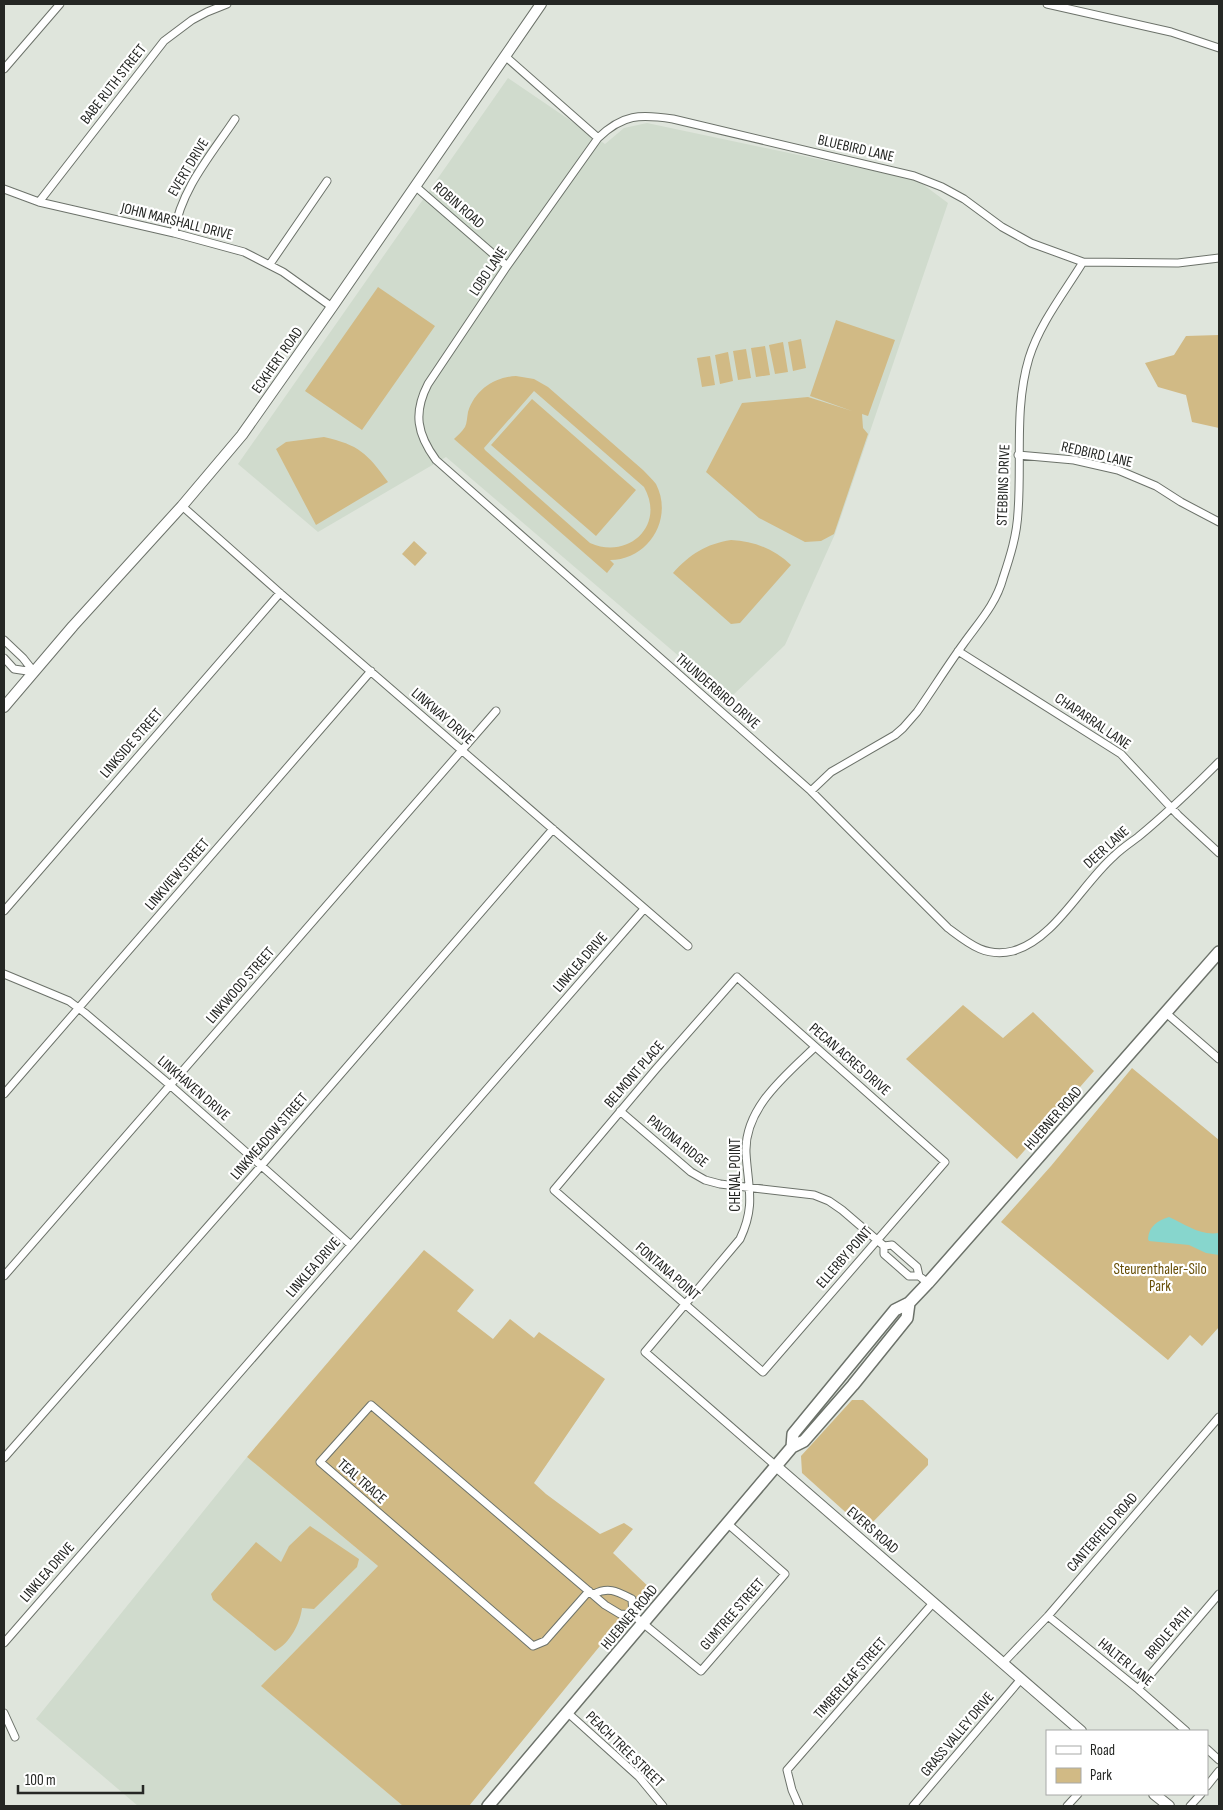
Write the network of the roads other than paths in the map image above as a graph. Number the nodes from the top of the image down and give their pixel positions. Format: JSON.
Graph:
{"nodes":[{"id":1,"x":60,"y":4,"type":"edge"},
{"id":2,"x":227,"y":4,"type":"edge"},
{"id":3,"x":541,"y":4,"type":"edge"},
{"id":4,"x":1047,"y":4,"type":"edge"},
{"id":5,"x":1219,"y":48,"type":"edge"},
{"id":6,"x":505,"y":56,"type":"junction"},
{"id":7,"x":4,"y":69,"type":"edge"},
{"id":8,"x":235,"y":119,"type":"dead end"},
{"id":9,"x":598,"y":138,"type":"junction"},
{"id":10,"x":327,"y":182,"type":"dead end"},
{"id":11,"x":415,"y":186,"type":"junction"},
{"id":12,"x":4,"y":189,"type":"edge"},
{"id":13,"x":39,"y":202,"type":"junction"},
{"id":14,"x":174,"y":233,"type":"junction"},
{"id":15,"x":1219,"y":258,"type":"edge"},
{"id":16,"x":1083,"y":262,"type":"junction"},
{"id":17,"x":270,"y":264,"type":"junction"},
{"id":18,"x":507,"y":266,"type":"junction"},
{"id":19,"x":332,"y":308,"type":"junction"},
{"id":20,"x":420,"y":426,"type":"joint"},
{"id":21,"x":1018,"y":455,"type":"junction"},
{"id":22,"x":182,"y":506,"type":"junction"},
{"id":23,"x":1219,"y":522,"type":"edge"},
{"id":24,"x":280,"y":592,"type":"junction"},
{"id":25,"x":4,"y":640,"type":"edge"},
{"id":26,"x":958,"y":650,"type":"junction"},
{"id":27,"x":4,"y":658,"type":"edge"},
{"id":28,"x":371,"y":671,"type":"junction"},
{"id":29,"x":34,"y":672,"type":"junction"},
{"id":30,"x":4,"y":707,"type":"edge"},
{"id":31,"x":496,"y":711,"type":"dead end"},
{"id":32,"x":462,"y":751,"type":"junction"},
{"id":33,"x":1219,"y":762,"type":"edge"},
{"id":34,"x":811,"y":792,"type":"junction"},
{"id":35,"x":1171,"y":807,"type":"junction"},
{"id":36,"x":552,"y":829,"type":"junction"},
{"id":37,"x":1219,"y":853,"type":"edge"},
{"id":38,"x":644,"y":909,"type":"junction"},
{"id":39,"x":4,"y":911,"type":"edge"},
{"id":40,"x":688,"y":946,"type":"dead end"},
{"id":41,"x":1013,"y":951,"type":"joint"},
{"id":42,"x":1219,"y":952,"type":"edge"},
{"id":43,"x":4,"y":974,"type":"edge"},
{"id":44,"x":737,"y":978,"type":"joint"},
{"id":45,"x":78,"y":1009,"type":"junction"},
{"id":46,"x":1166,"y":1013,"type":"junction"},
{"id":47,"x":815,"y":1047,"type":"junction"},
{"id":48,"x":1219,"y":1058,"type":"edge"},
{"id":49,"x":170,"y":1085,"type":"junction"},
{"id":50,"x":4,"y":1094,"type":"edge"},
{"id":51,"x":620,"y":1111,"type":"junction"},
{"id":52,"x":946,"y":1162,"type":"joint"},
{"id":53,"x":261,"y":1166,"type":"junction"},
{"id":54,"x":750,"y":1187,"type":"junction"},
{"id":55,"x":554,"y":1190,"type":"joint"},
{"id":56,"x":877,"y":1239,"type":"junction"},
{"id":57,"x":351,"y":1245,"type":"junction"},
{"id":58,"x":884,"y":1246,"type":"junction"},
{"id":59,"x":4,"y":1276,"type":"edge"},
{"id":60,"x":923,"y":1280,"type":"junction"},
{"id":61,"x":686,"y":1305,"type":"junction"},
{"id":62,"x":645,"y":1352,"type":"joint"},
{"id":63,"x":763,"y":1372,"type":"joint"},
{"id":64,"x":1219,"y":1417,"type":"edge"},
{"id":65,"x":4,"y":1458,"type":"edge"},
{"id":66,"x":776,"y":1466,"type":"junction"},
{"id":67,"x":727,"y":1523,"type":"junction"},
{"id":68,"x":592,"y":1592,"type":"junction"},
{"id":69,"x":1219,"y":1594,"type":"edge"},
{"id":70,"x":933,"y":1603,"type":"junction"},
{"id":71,"x":633,"y":1615,"type":"junction"},
{"id":72,"x":1048,"y":1616,"type":"junction"},
{"id":73,"x":643,"y":1624,"type":"junction"},
{"id":74,"x":4,"y":1644,"type":"edge"},
{"id":75,"x":1003,"y":1663,"type":"junction"},
{"id":76,"x":701,"y":1671,"type":"joint"},
{"id":77,"x":1021,"y":1679,"type":"junction"},
{"id":78,"x":1138,"y":1689,"type":"junction"},
{"id":79,"x":4,"y":1713,"type":"edge"},
{"id":80,"x":568,"y":1713,"type":"junction"},
{"id":81,"x":1080,"y":1730,"type":"edge"},
{"id":82,"x":1185,"y":1730,"type":"edge"},
{"id":83,"x":15,"y":1737,"type":"dead end"},
{"id":84,"x":1208,"y":1751,"type":"edge"},
{"id":85,"x":1219,"y":1760,"type":"edge"},
{"id":86,"x":1219,"y":1771,"type":"edge"},
{"id":87,"x":1208,"y":1785,"type":"edge"},
{"id":88,"x":1077,"y":1795,"type":"edge"},
{"id":89,"x":1155,"y":1795,"type":"edge"},
{"id":90,"x":1199,"y":1795,"type":"edge"},
{"id":91,"x":492,"y":1805,"type":"edge"},
{"id":92,"x":663,"y":1806,"type":"edge"},
{"id":93,"x":799,"y":1806,"type":"edge"},
{"id":94,"x":913,"y":1806,"type":"edge"},
{"id":95,"x":1067,"y":1806,"type":"edge"},
{"id":96,"x":1169,"y":1806,"type":"edge"},
{"id":97,"x":1190,"y":1806,"type":"edge"}],
"edges":[{"from":1,"to":7,"type":"street"},
{"from":2,"to":13,"type":"street","name":"BABE RUTH STREET"},
{"from":3,"to":6,"type":"main road","name":"ECKHERT ROAD"},
{"from":4,"to":5,"type":"street"},
{"from":6,"to":9,"type":"street"},
{"from":6,"to":11,"type":"main road","name":"ECKHERT ROAD"},
{"from":8,"to":14,"type":"street","name":"EVERT DRIVE"},
{"from":9,"to":16,"type":"street","name":"BLUEBIRD LANE"},
{"from":9,"to":18,"type":"street","name":"LOBO LANE"},
{"from":10,"to":17,"type":"street"},
{"from":11,"to":18,"type":"street","name":"ROBIN ROAD"},
{"from":11,"to":19,"type":"main road","name":"ECKHERT ROAD"},
{"from":12,"to":13,"type":"street","name":"JOHN MARSHALL DRIVE"},
{"from":13,"to":14,"type":"street","name":"JOHN MARSHALL DRIVE"},
{"from":14,"to":17,"type":"street","name":"JOHN MARSHALL DRIVE"},
{"from":15,"to":16,"type":"street","name":"BLUEBIRD LANE"},
{"from":16,"to":21,"type":"street","name":"STEBBINS DRIVE"},
{"from":17,"to":19,"type":"street","name":"JOHN MARSHALL DRIVE"},
{"from":18,"to":20,"type":"street","name":"LOBO LANE"},
{"from":19,"to":22,"type":"main road","name":"ECKHERT ROAD"},
{"from":20,"to":34,"type":"street","name":"THUNDERBIRD DRIVE"},
{"from":21,"to":23,"type":"street","name":"REDBIRD LANE"},
{"from":21,"to":26,"type":"street","name":"STEBBINS DRIVE"},
{"from":22,"to":24,"type":"street","name":"LINKWAY DRIVE"},
{"from":22,"to":29,"type":"main road","name":"ECKHERT ROAD"},
{"from":24,"to":28,"type":"street","name":"LINKWAY DRIVE"},
{"from":24,"to":39,"type":"street","name":"LINKSIDE STREET"},
{"from":25,"to":29,"type":"street"},
{"from":26,"to":34,"type":"street","name":"STEBBINS DRIVE"},
{"from":26,"to":35,"type":"street","name":"CHAPARRAL LANE"},
{"from":27,"to":29,"type":"street"},
{"from":28,"to":32,"type":"street","name":"LINKWAY DRIVE"},
{"from":28,"to":45,"type":"street","name":"LINKVIEW STREET"},
{"from":29,"to":30,"type":"main road","name":"ECKHERT ROAD"},
{"from":31,"to":32,"type":"street","name":"LINKWOOD STREET"},
{"from":32,"to":36,"type":"street","name":"LINKWAY DRIVE"},
{"from":32,"to":49,"type":"street","name":"LINKWOOD STREET"},
{"from":33,"to":35,"type":"street","name":"DEER LANE"},
{"from":34,"to":41,"type":"street","name":"THUNDERBIRD DRIVE"},
{"from":35,"to":37,"type":"street","name":"CHAPARRAL LANE"},
{"from":35,"to":41,"type":"street","name":"DEER LANE"},
{"from":36,"to":38,"type":"street","name":"LINKWAY DRIVE"},
{"from":36,"to":53,"type":"street","name":"LINKMEADOW STREET"},
{"from":38,"to":40,"type":"street","name":"LINKWAY DRIVE"},
{"from":38,"to":57,"type":"street","name":"LINKLEA DRIVE"},
{"from":42,"to":46,"type":"main road","name":"HUEBNER ROAD"},
{"from":43,"to":45,"type":"street","name":"LINKHAVEN DRIVE"},
{"from":44,"to":47,"type":"street","name":"PECAN ACRES DRIVE"},
{"from":44,"to":51,"type":"street","name":"BELMONT PLACE"},
{"from":45,"to":49,"type":"street","name":"LINKHAVEN DRIVE"},
{"from":45,"to":50,"type":"street","name":"LINKVIEW STREET"},
{"from":46,"to":48,"type":"street"},
{"from":46,"to":60,"type":"main road","name":"HUEBNER ROAD"},
{"from":47,"to":52,"type":"street","name":"PECAN ACRES DRIVE"},
{"from":47,"to":54,"type":"street","name":"CHENAL POINT"},
{"from":49,"to":53,"type":"street","name":"LINKHAVEN DRIVE"},
{"from":49,"to":59,"type":"street","name":"LINKWOOD STREET"},
{"from":51,"to":54,"type":"street","name":"PAVONA RIDGE"},
{"from":51,"to":55,"type":"street","name":"BELMONT PLACE"},
{"from":52,"to":56,"type":"street","name":"ELLERBY POINT"},
{"from":53,"to":57,"type":"street","name":"LINKHAVEN DRIVE"},
{"from":53,"to":65,"type":"street","name":"LINKMEADOW STREET"},
{"from":54,"to":56,"type":"street","name":"PAVONA RIDGE"},
{"from":54,"to":61,"type":"street","name":"CHENAL POINT"},
{"from":55,"to":61,"type":"street","name":"FONTANA POINT"},
{"from":56,"to":58,"type":"street","name":"PAVONA RIDGE"},
{"from":56,"to":63,"type":"street","name":"ELLERBY POINT"},
{"from":57,"to":74,"type":"street","name":"LINKLEA DRIVE"},
{"from":58,"to":60,"type":"street","name":"PAVONA RIDGE"},
{"from":58,"to":60,"type":"street","name":"PAVONA RIDGE"},
{"from":60,"to":66,"type":"main road","name":"HUEBNER ROAD"},
{"from":61,"to":62,"type":"street","name":"CHENAL POINT"},
{"from":61,"to":63,"type":"street","name":"FONTANA POINT"},
{"from":62,"to":66,"type":"street","name":"EVERS ROAD"},
{"from":64,"to":72,"type":"street","name":"CANTERFIELD ROAD"},
{"from":66,"to":67,"type":"main road","name":"HUEBNER ROAD"},
{"from":66,"to":70,"type":"main road","name":"EVERS ROAD"},
{"from":67,"to":73,"type":"main road","name":"HUEBNER ROAD"},
{"from":67,"to":76,"type":"street","name":"GUMTREE STREET"},
{"from":68,"to":68,"type":"street","name":"TEAL TRACE"},
{"from":68,"to":71,"type":"street","name":"TEAL TRACE"},
{"from":68,"to":71,"type":"street","name":"TEAL TRACE"},
{"from":69,"to":78,"type":"street","name":"BRIDLE PATH"},
{"from":70,"to":75,"type":"main road","name":"EVERS ROAD"},
{"from":70,"to":93,"type":"street","name":"TIMBERLEAF STREET"},
{"from":71,"to":73,"type":"street","name":"TEAL TRACE"},
{"from":72,"to":75,"type":"street","name":"CANTERFIELD ROAD"},
{"from":72,"to":78,"type":"street","name":"HALTER LANE"},
{"from":73,"to":76,"type":"street","name":"TEAL TRACE"},
{"from":73,"to":80,"type":"main road","name":"HUEBNER ROAD"},
{"from":75,"to":77,"type":"main road","name":"EVERS ROAD"},
{"from":77,"to":81,"type":"main road","name":"EVERS ROAD"},
{"from":77,"to":94,"type":"street","name":"GRASS VALLEY DRIVE"},
{"from":78,"to":82,"type":"street","name":"HALTER LANE"},
{"from":79,"to":83,"type":"street"},
{"from":80,"to":91,"type":"main road","name":"HUEBNER ROAD"},
{"from":80,"to":92,"type":"street","name":"PEACH TREE STREET"},
{"from":84,"to":85,"type":"street"},
{"from":86,"to":87,"type":"street"},
{"from":88,"to":95,"type":"street"},
{"from":89,"to":96,"type":"main road"},
{"from":90,"to":97,"type":"street"}]}
